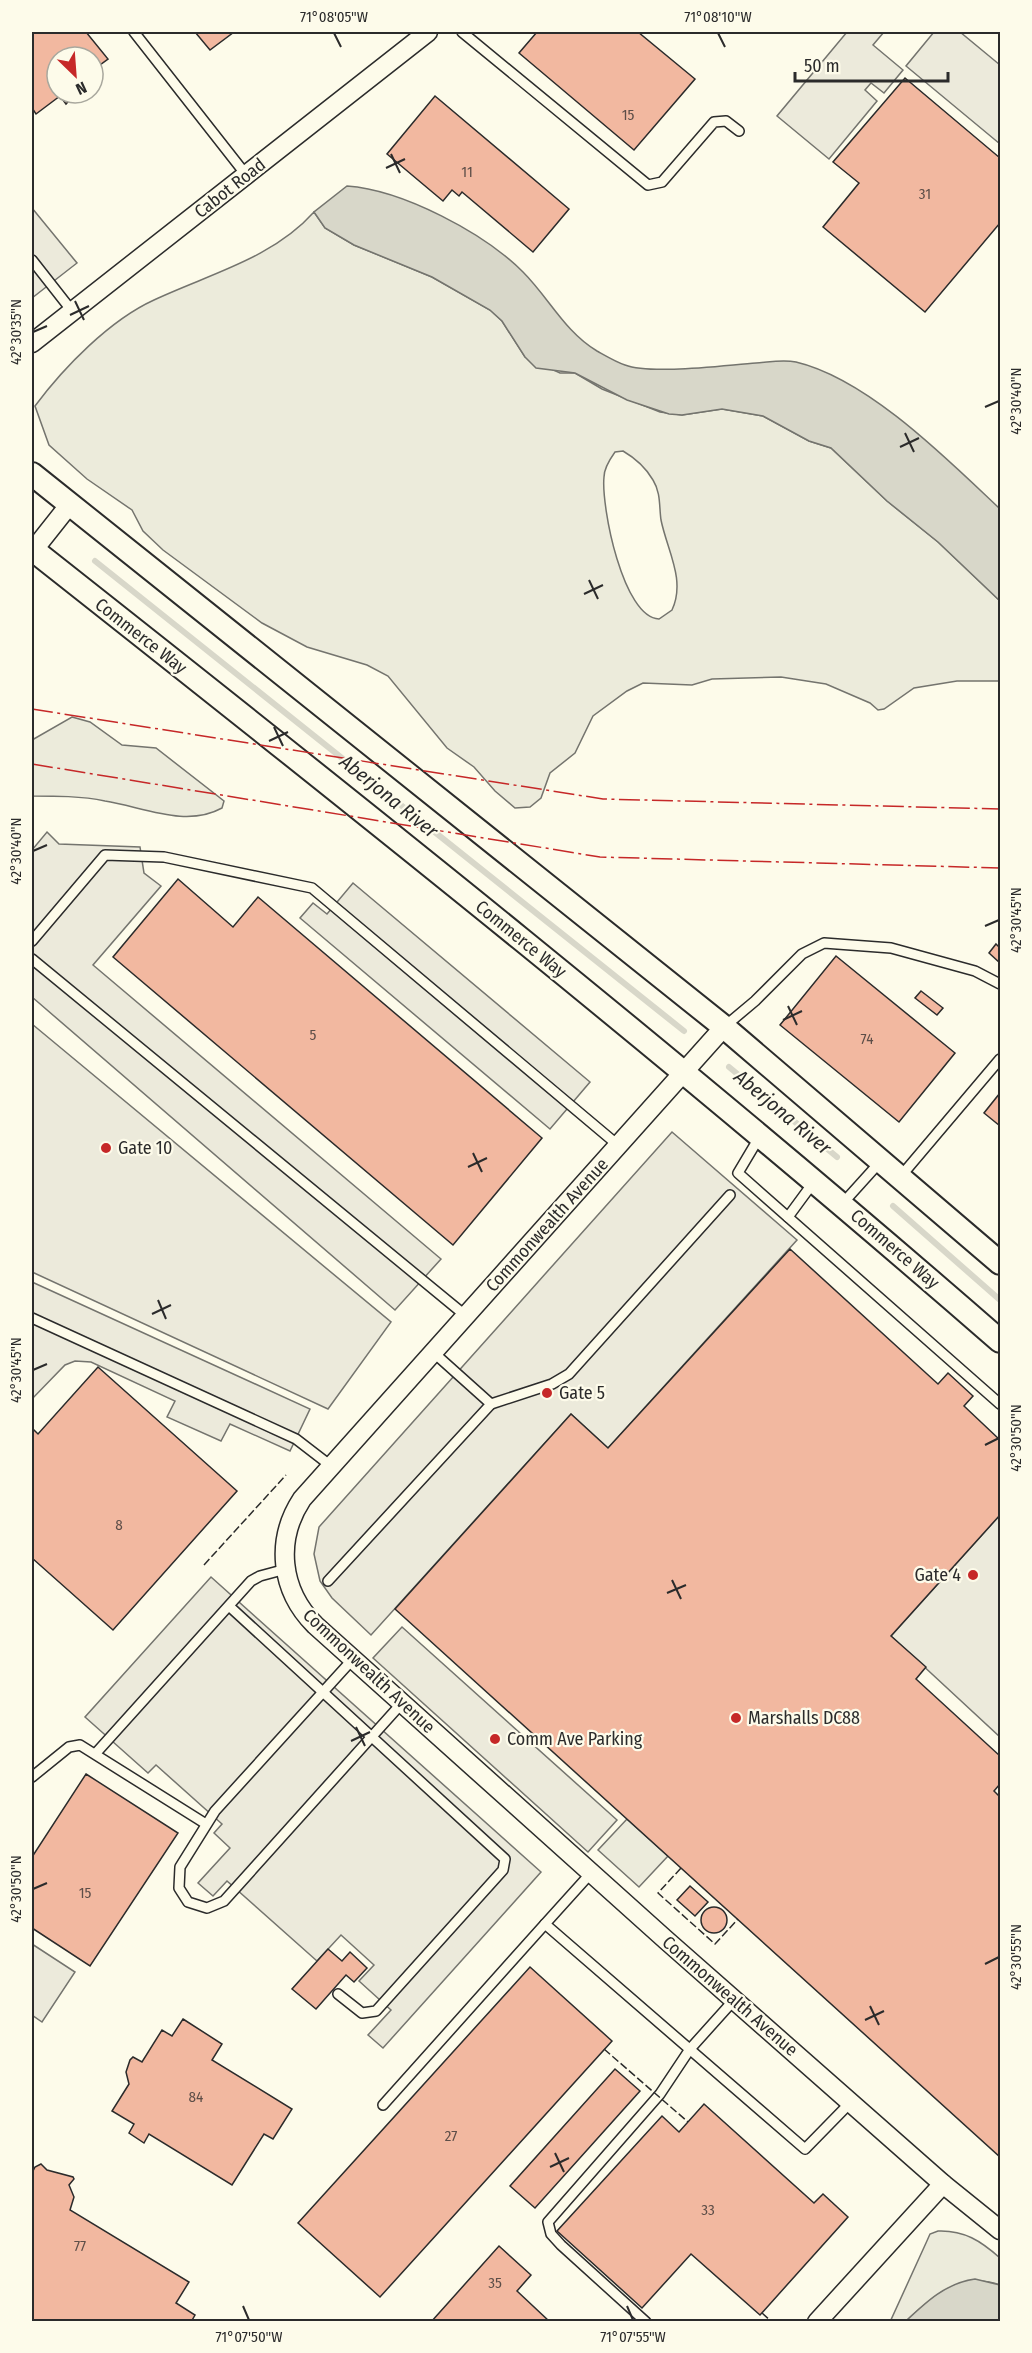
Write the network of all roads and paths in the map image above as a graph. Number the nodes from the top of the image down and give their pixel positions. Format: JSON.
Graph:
{"nodes":[{"id":1,"x":134,"y":32,"type":"edge"},
{"id":2,"x":428,"y":32,"type":"edge"},
{"id":3,"x":462,"y":32,"type":"edge"},
{"id":4,"x":739,"y":131,"type":"dead end"},
{"id":5,"x":247,"y":176,"type":"junction"},
{"id":6,"x":32,"y":260,"type":"edge"},
{"id":7,"x":72,"y":311,"type":"junction"},
{"id":8,"x":32,"y":343,"type":"edge"},
{"id":9,"x":32,"y":474,"type":"edge"},
{"id":10,"x":70,"y":504,"type":"junction"},
{"id":11,"x":32,"y":550,"type":"edge"},
{"id":12,"x":32,"y":941,"type":"edge"},
{"id":13,"x":32,"y":959,"type":"edge"},
{"id":14,"x":1000,"y":984,"type":"edge"},
{"id":15,"x":724,"y":1027,"type":"junction"},
{"id":16,"x":1000,"y":1059,"type":"edge"},
{"id":17,"x":685,"y":1074,"type":"junction"},
{"id":18,"x":760,"y":1136,"type":"junction"},
{"id":19,"x":619,"y":1146,"type":"junction"},
{"id":20,"x":882,"y":1161,"type":"junction"},
{"id":21,"x":901,"y":1176,"type":"junction"},
{"id":22,"x":815,"y":1180,"type":"junction"},
{"id":23,"x":730,"y":1195,"type":"dead end"},
{"id":24,"x":843,"y":1203,"type":"junction"},
{"id":25,"x":788,"y":1217,"type":"junction"},
{"id":26,"x":1000,"y":1263,"type":"edge"},
{"id":27,"x":466,"y":1316,"type":"junction"},
{"id":28,"x":32,"y":1318,"type":"edge"},
{"id":29,"x":1000,"y":1341,"type":"edge"},
{"id":30,"x":433,"y":1352,"type":"junction"},
{"id":31,"x":491,"y":1404,"type":"junction"},
{"id":32,"x":1000,"y":1404,"type":"edge"},
{"id":33,"x":331,"y":1466,"type":"junction"},
{"id":34,"x":286,"y":1569,"type":"junction"},
{"id":35,"x":328,"y":1581,"type":"dead end"},
{"id":36,"x":229,"y":1606,"type":"junction"},
{"id":37,"x":353,"y":1659,"type":"junction"},
{"id":38,"x":324,"y":1692,"type":"junction"},
{"id":39,"x":402,"y":1703,"type":"junction"},
{"id":40,"x":372,"y":1736,"type":"junction"},
{"id":41,"x":96,"y":1753,"type":"junction"},
{"id":42,"x":32,"y":1777,"type":"edge"},
{"id":43,"x":206,"y":1824,"type":"junction"},
{"id":44,"x":591,"y":1873,"type":"junction"},
{"id":45,"x":545,"y":1924,"type":"junction"},
{"id":46,"x":338,"y":1994,"type":"dead end"},
{"id":47,"x":734,"y":2000,"type":"junction"},
{"id":48,"x":690,"y":2049,"type":"junction"},
{"id":49,"x":850,"y":2103,"type":"junction"},
{"id":50,"x":383,"y":2105,"type":"dead end"},
{"id":51,"x":943,"y":2184,"type":"junction"},
{"id":52,"x":1000,"y":2230,"type":"edge"},
{"id":53,"x":646,"y":2322,"type":"edge"},
{"id":54,"x":817,"y":2322,"type":"edge"}],
"edges":[{"from":1,"to":5,"type":"lane"},
{"from":2,"to":5,"type":"street","name":"Cabot Road"},
{"from":3,"to":4,"type":"lane"},
{"from":5,"to":7,"type":"street","name":"Cabot Road"},
{"from":6,"to":7,"type":"lane"},
{"from":7,"to":8,"type":"street","name":"Cabot Road"},
{"from":9,"to":10,"type":"street"},
{"from":10,"to":11,"type":"street"},
{"from":10,"to":15,"type":"street"},
{"from":11,"to":17,"type":"street","name":"Commerce Way"},
{"from":12,"to":19,"type":"lane"},
{"from":13,"to":27,"type":"lane"},
{"from":14,"to":15,"type":"lane"},
{"from":15,"to":17,"type":"street","name":"Commonwealth Avenue"},
{"from":15,"to":20,"type":"street"},
{"from":16,"to":21,"type":"lane"},
{"from":17,"to":18,"type":"street","name":"Commerce Way"},
{"from":17,"to":19,"type":"street","name":"Commonwealth Avenue"},
{"from":18,"to":22,"type":"street","name":"Commerce Way"},
{"from":18,"to":25,"type":"lane"},
{"from":19,"to":27,"type":"street","name":"Commonwealth Avenue"},
{"from":20,"to":21,"type":"street"},
{"from":20,"to":24,"type":"lane"},
{"from":21,"to":26,"type":"street"},
{"from":22,"to":24,"type":"street","name":"Commerce Way"},
{"from":22,"to":25,"type":"lane"},
{"from":23,"to":31,"type":"lane"},
{"from":24,"to":29,"type":"street","name":"Commerce Way"},
{"from":25,"to":32,"type":"lane"},
{"from":27,"to":30,"type":"street","name":"Commonwealth Avenue"},
{"from":28,"to":33,"type":"lane"},
{"from":30,"to":31,"type":"lane"},
{"from":30,"to":33,"type":"street","name":"Commonwealth Avenue"},
{"from":31,"to":35,"type":"lane"},
{"from":33,"to":34,"type":"street","name":"Commonwealth Avenue"},
{"from":34,"to":36,"type":"lane"},
{"from":34,"to":37,"type":"street","name":"Commonwealth Avenue"},
{"from":36,"to":38,"type":"lane"},
{"from":36,"to":41,"type":"lane"},
{"from":37,"to":38,"type":"lane"},
{"from":37,"to":39,"type":"street","name":"Commonwealth Avenue"},
{"from":38,"to":40,"type":"lane"},
{"from":38,"to":43,"type":"lane"},
{"from":39,"to":40,"type":"lane"},
{"from":39,"to":44,"type":"street","name":"Commonwealth Avenue"},
{"from":40,"to":43,"type":"lane"},
{"from":40,"to":46,"type":"lane"},
{"from":41,"to":42,"type":"lane"},
{"from":41,"to":43,"type":"lane"},
{"from":44,"to":45,"type":"lane"},
{"from":44,"to":47,"type":"street","name":"Commonwealth Avenue"},
{"from":45,"to":48,"type":"lane"},
{"from":45,"to":50,"type":"lane"},
{"from":47,"to":48,"type":"lane"},
{"from":47,"to":49,"type":"street","name":"Commonwealth Avenue"},
{"from":48,"to":49,"type":"lane"},
{"from":48,"to":53,"type":"lane"},
{"from":49,"to":51,"type":"street","name":"Commonwealth Avenue"},
{"from":51,"to":52,"type":"street","name":"Commonwealth Avenue"},
{"from":51,"to":54,"type":"street"}]}
